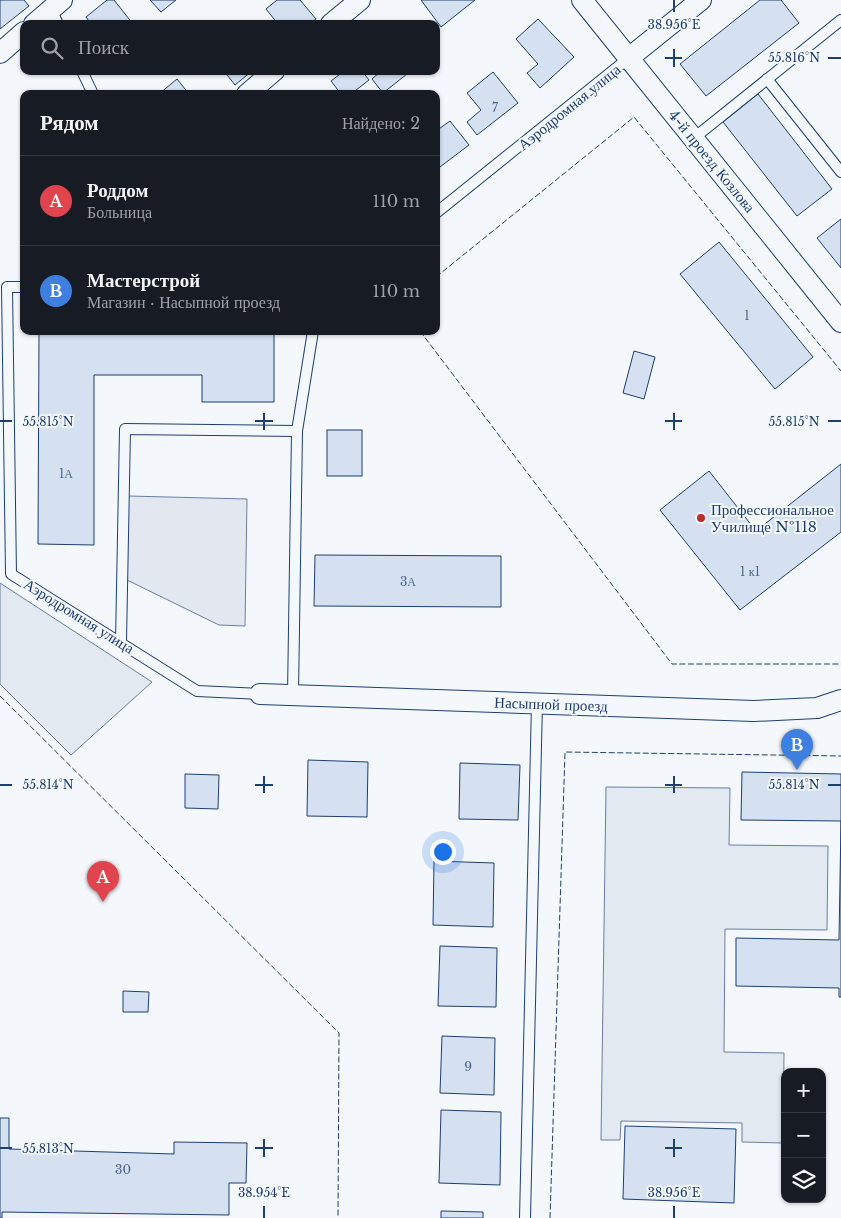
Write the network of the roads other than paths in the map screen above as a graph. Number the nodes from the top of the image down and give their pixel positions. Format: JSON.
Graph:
{"nodes":[{"id":1,"x":360,"y":0,"type":"edge"},
{"id":2,"x":582,"y":0,"type":"edge"},
{"id":3,"x":701,"y":0,"type":"edge"},
{"id":4,"x":57,"y":11,"type":"edge"},
{"id":5,"x":41,"y":20,"type":"edge"},
{"id":6,"x":336,"y":20,"type":"edge"},
{"id":7,"x":841,"y":20,"type":"edge"},
{"id":8,"x":20,"y":36,"type":"edge"},
{"id":9,"x":0,"y":53,"type":"edge"},
{"id":10,"x":630,"y":57,"type":"junction"},
{"id":11,"x":84,"y":75,"type":"edge"},
{"id":12,"x":269,"y":75,"type":"edge"},
{"id":13,"x":768,"y":79,"type":"junction"},
{"id":14,"x":91,"y":90,"type":"edge"},
{"id":15,"x":252,"y":90,"type":"edge"},
{"id":16,"x":694,"y":138,"type":"junction"},
{"id":17,"x":841,"y":172,"type":"edge"},
{"id":18,"x":440,"y":210,"type":"edge"},
{"id":19,"x":20,"y":287,"type":"edge"},
{"id":20,"x":841,"y":322,"type":"edge"},
{"id":21,"x":312,"y":335,"type":"edge"},
{"id":22,"x":297,"y":432,"type":"junction"},
{"id":23,"x":120,"y":642,"type":"junction"},
{"id":24,"x":260,"y":694,"type":"joint"},
{"id":25,"x":293,"y":694,"type":"junction"},
{"id":26,"x":841,"y":700,"type":"edge"},
{"id":27,"x":537,"y":703,"type":"junction"},
{"id":28,"x":525,"y":1218,"type":"edge"}],
"edges":[{"from":1,"to":6,"type":"street"},
{"from":2,"to":10,"type":"street","name":"4-й проезд Козлова"},
{"from":3,"to":10,"type":"street","name":"Аэродромная улица"},
{"from":4,"to":5,"type":"street"},
{"from":7,"to":13,"type":"lane"},
{"from":8,"to":9,"type":"street"},
{"from":10,"to":16,"type":"street","name":"4-й проезд Козлова"},
{"from":10,"to":18,"type":"lane","name":"Аэродромная улица"},
{"from":11,"to":14,"type":"lane"},
{"from":12,"to":15,"type":"street"},
{"from":13,"to":16,"type":"lane"},
{"from":13,"to":17,"type":"lane"},
{"from":16,"to":20,"type":"street","name":"4-й проезд Козлова"},
{"from":19,"to":23,"type":"lane","name":"Аэродромная улица"},
{"from":21,"to":22,"type":"lane"},
{"from":22,"to":23,"type":"lane"},
{"from":22,"to":25,"type":"lane"},
{"from":23,"to":24,"type":"lane","name":"Аэродромная улица"},
{"from":24,"to":25,"type":"street","name":"Насыпной проезд"},
{"from":25,"to":27,"type":"street","name":"Насыпной проезд"},
{"from":26,"to":27,"type":"street","name":"Насыпной проезд"},
{"from":27,"to":28,"type":"lane"}]}
